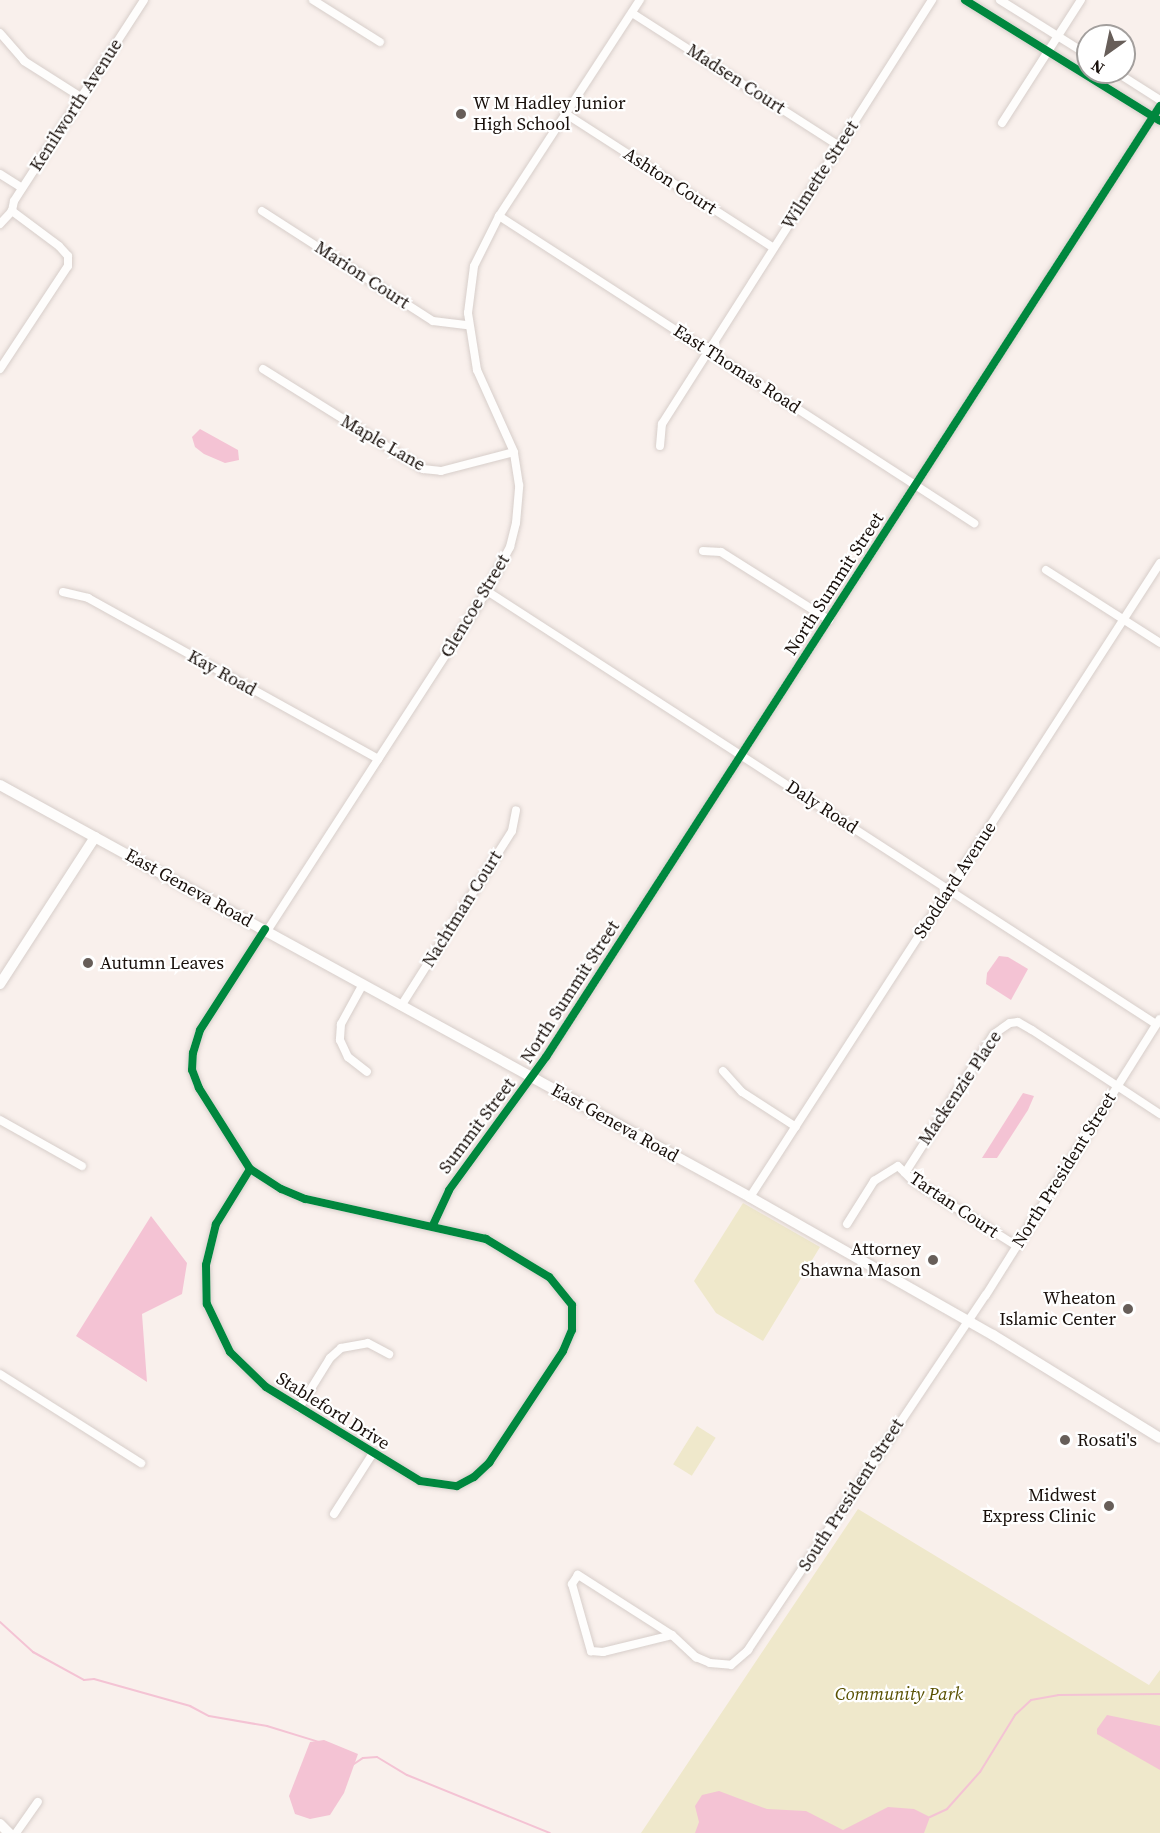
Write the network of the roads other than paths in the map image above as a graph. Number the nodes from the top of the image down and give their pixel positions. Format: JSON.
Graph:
{"nodes":[{"id":1,"x":144,"y":0,"type":"edge"},
{"id":2,"x":313,"y":0,"type":"edge"},
{"id":3,"x":640,"y":0,"type":"edge"},
{"id":4,"x":933,"y":0,"type":"edge"},
{"id":5,"x":965,"y":0,"type":"edge"},
{"id":6,"x":1000,"y":0,"type":"edge"},
{"id":7,"x":1081,"y":0,"type":"edge"},
{"id":8,"x":632,"y":13,"type":"junction"},
{"id":9,"x":0,"y":33,"type":"edge"},
{"id":10,"x":1058,"y":36,"type":"junction"},
{"id":11,"x":380,"y":42,"type":"dead end"},
{"id":12,"x":1076,"y":47,"type":"edge"},
{"id":13,"x":1047,"y":51,"type":"junction"},
{"id":14,"x":1135,"y":84,"type":"edge"},
{"id":15,"x":81,"y":97,"type":"junction"},
{"id":16,"x":1160,"y":100,"type":"edge"},
{"id":17,"x":1160,"y":105,"type":"edge"},
{"id":18,"x":566,"y":114,"type":"junction"},
{"id":19,"x":1156,"y":118,"type":"edge"},
{"id":20,"x":1002,"y":123,"type":"dead end"},
{"id":21,"x":839,"y":146,"type":"junction"},
{"id":22,"x":0,"y":174,"type":"edge"},
{"id":23,"x":22,"y":188,"type":"junction"},
{"id":24,"x":12,"y":211,"type":"junction"},
{"id":25,"x":262,"y":211,"type":"dead end"},
{"id":26,"x":500,"y":216,"type":"junction"},
{"id":27,"x":0,"y":224,"type":"edge"},
{"id":28,"x":774,"y":248,"type":"junction"},
{"id":29,"x":468,"y":325,"type":"junction"},
{"id":30,"x":708,"y":351,"type":"junction"},
{"id":31,"x":0,"y":369,"type":"edge"},
{"id":32,"x":263,"y":369,"type":"dead end"},
{"id":33,"x":660,"y":446,"type":"dead end"},
{"id":34,"x":514,"y":452,"type":"junction"},
{"id":35,"x":916,"y":485,"type":"junction"},
{"id":36,"x":974,"y":523,"type":"dead end"},
{"id":37,"x":703,"y":551,"type":"dead end"},
{"id":38,"x":1160,"y":562,"type":"edge"},
{"id":39,"x":1046,"y":570,"type":"dead end"},
{"id":40,"x":487,"y":591,"type":"junction"},
{"id":41,"x":63,"y":592,"type":"dead end"},
{"id":42,"x":1124,"y":619,"type":"junction"},
{"id":43,"x":829,"y":620,"type":"junction"},
{"id":44,"x":1160,"y":643,"type":"edge"},
{"id":45,"x":742,"y":756,"type":"junction"},
{"id":46,"x":378,"y":759,"type":"junction"},
{"id":47,"x":0,"y":785,"type":"edge"},
{"id":48,"x":516,"y":810,"type":"dead end"},
{"id":49,"x":95,"y":837,"type":"junction"},
{"id":50,"x":949,"y":890,"type":"junction"},
{"id":51,"x":266,"y":930,"type":"junction"},
{"id":52,"x":0,"y":984,"type":"edge"},
{"id":53,"x":363,"y":984,"type":"junction"},
{"id":54,"x":401,"y":1005,"type":"junction"},
{"id":55,"x":1158,"y":1022,"type":"edge"},
{"id":56,"x":723,"y":1071,"type":"dead end"},
{"id":57,"x":367,"y":1072,"type":"dead end"},
{"id":58,"x":532,"y":1078,"type":"junction"},
{"id":59,"x":1116,"y":1087,"type":"junction"},
{"id":60,"x":1160,"y":1114,"type":"edge"},
{"id":61,"x":0,"y":1120,"type":"edge"},
{"id":62,"x":795,"y":1127,"type":"junction"},
{"id":63,"x":82,"y":1166,"type":"dead end"},
{"id":64,"x":250,"y":1169,"type":"junction"},
{"id":65,"x":905,"y":1173,"type":"junction"},
{"id":66,"x":750,"y":1197,"type":"junction"},
{"id":67,"x":847,"y":1224,"type":"dead end"},
{"id":68,"x":433,"y":1225,"type":"junction"},
{"id":69,"x":1017,"y":1246,"type":"junction"},
{"id":70,"x":967,"y":1321,"type":"junction"},
{"id":71,"x":389,"y":1354,"type":"dead end"},
{"id":72,"x":0,"y":1374,"type":"edge"},
{"id":73,"x":299,"y":1408,"type":"junction"},
{"id":74,"x":1160,"y":1438,"type":"edge"},
{"id":75,"x":373,"y":1453,"type":"junction"},
{"id":76,"x":141,"y":1463,"type":"dead end"},
{"id":77,"x":334,"y":1514,"type":"dead end"},
{"id":78,"x":672,"y":1635,"type":"junction"},
{"id":79,"x":38,"y":1802,"type":"dead end"},
{"id":80,"x":0,"y":1824,"type":"edge"},
{"id":81,"x":9,"y":1833,"type":"edge"},
{"id":82,"x":16,"y":1833,"type":"edge"}],
"edges":[{"from":1,"to":15,"type":"street","name":"Kenilworth Avenue"},
{"from":2,"to":11,"type":"street"},
{"from":3,"to":8,"type":"street","name":"Glencoe Street"},
{"from":4,"to":21,"type":"street","name":"Wilmette Street"},
{"from":5,"to":13,"type":"street"},
{"from":6,"to":10,"type":"street"},
{"from":7,"to":10,"type":"street"},
{"from":8,"to":18,"type":"street","name":"Glencoe Street"},
{"from":8,"to":21,"type":"street","name":"Madsen Court"},
{"from":9,"to":15,"type":"street"},
{"from":10,"to":12,"type":"street"},
{"from":10,"to":13,"type":"street"},
{"from":13,"to":19,"type":"street"},
{"from":13,"to":20,"type":"street"},
{"from":14,"to":16,"type":"street"},
{"from":15,"to":23,"type":"street","name":"Kenilworth Avenue"},
{"from":17,"to":19,"type":"street","name":"North Summit Street"},
{"from":18,"to":26,"type":"street","name":"Glencoe Street"},
{"from":18,"to":28,"type":"street","name":"Ashton Court"},
{"from":19,"to":35,"type":"street","name":"North Summit Street"},
{"from":21,"to":28,"type":"street","name":"Wilmette Street"},
{"from":22,"to":23,"type":"street"},
{"from":23,"to":24,"type":"street","name":"Kenilworth Avenue"},
{"from":24,"to":27,"type":"street","name":"Kenilworth Avenue"},
{"from":24,"to":31,"type":"street"},
{"from":25,"to":29,"type":"street","name":"Marion Court"},
{"from":26,"to":29,"type":"street","name":"Glencoe Street"},
{"from":26,"to":30,"type":"street","name":"East Thomas Road"},
{"from":28,"to":30,"type":"street","name":"Wilmette Street"},
{"from":29,"to":34,"type":"street","name":"Glencoe Street"},
{"from":30,"to":33,"type":"street","name":"Wilmette Street"},
{"from":30,"to":35,"type":"street","name":"East Thomas Road"},
{"from":32,"to":34,"type":"street","name":"Maple Lane"},
{"from":34,"to":40,"type":"street","name":"Glencoe Street"},
{"from":35,"to":36,"type":"street","name":"East Thomas Road"},
{"from":35,"to":43,"type":"street","name":"North Summit Street"},
{"from":37,"to":43,"type":"street"},
{"from":38,"to":42,"type":"street","name":"Stoddard Avenue"},
{"from":39,"to":42,"type":"street"},
{"from":40,"to":45,"type":"street","name":"Daly Road"},
{"from":40,"to":46,"type":"street","name":"Glencoe Street"},
{"from":41,"to":46,"type":"street","name":"Kay Road"},
{"from":42,"to":44,"type":"street"},
{"from":42,"to":50,"type":"street","name":"Stoddard Avenue"},
{"from":43,"to":45,"type":"street","name":"North Summit Street"},
{"from":45,"to":50,"type":"street","name":"Daly Road"},
{"from":45,"to":58,"type":"street","name":"North Summit Street"},
{"from":46,"to":51,"type":"street","name":"Glencoe Street"},
{"from":47,"to":49,"type":"main road","name":"East Geneva Road"},
{"from":48,"to":54,"type":"street","name":"Nachtman Court"},
{"from":49,"to":51,"type":"main road","name":"East Geneva Road"},
{"from":49,"to":52,"type":"main road"},
{"from":50,"to":55,"type":"street","name":"Daly Road"},
{"from":50,"to":62,"type":"street","name":"Stoddard Avenue"},
{"from":51,"to":53,"type":"main road","name":"East Geneva Road"},
{"from":51,"to":64,"type":"street","name":"Glencoe Street"},
{"from":53,"to":54,"type":"main road","name":"East Geneva Road"},
{"from":53,"to":57,"type":"street"},
{"from":54,"to":58,"type":"main road","name":"East Geneva Road"},
{"from":55,"to":59,"type":"street","name":"North President Street"},
{"from":56,"to":62,"type":"street"},
{"from":58,"to":66,"type":"main road","name":"East Geneva Road"},
{"from":58,"to":68,"type":"street","name":"Summit Street"},
{"from":59,"to":60,"type":"street","name":"Mackenzie Place"},
{"from":59,"to":65,"type":"street","name":"Mackenzie Place"},
{"from":59,"to":69,"type":"street","name":"North President Street"},
{"from":61,"to":63,"type":"street"},
{"from":62,"to":66,"type":"street","name":"Stoddard Avenue"},
{"from":64,"to":68,"type":"street"},
{"from":64,"to":73,"type":"street","name":"Stableford Drive"},
{"from":65,"to":67,"type":"street","name":"Tartan Court"},
{"from":65,"to":69,"type":"street","name":"Tartan Court"},
{"from":66,"to":70,"type":"main road","name":"East Geneva Road"},
{"from":68,"to":75,"type":"street","name":"Stableford Drive"},
{"from":69,"to":70,"type":"street","name":"North President Street"},
{"from":70,"to":74,"type":"main road","name":"East Geneva Road"},
{"from":70,"to":78,"type":"street","name":"South President Street"},
{"from":71,"to":73,"type":"street"},
{"from":72,"to":76,"type":"street"},
{"from":73,"to":75,"type":"street","name":"Stableford Drive"},
{"from":75,"to":77,"type":"street"},
{"from":78,"to":78,"type":"street"},
{"from":79,"to":82,"type":"street"},
{"from":80,"to":81,"type":"main road"}]}
